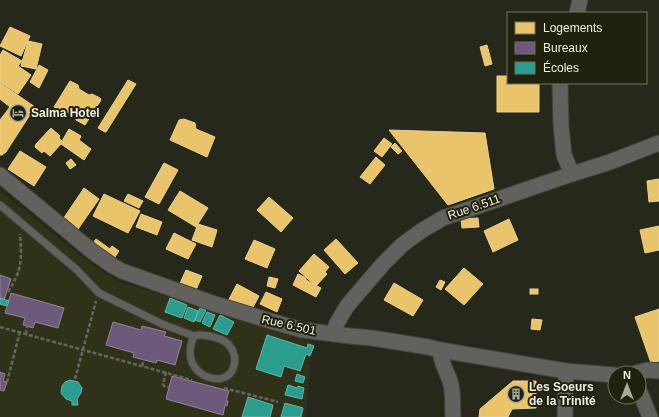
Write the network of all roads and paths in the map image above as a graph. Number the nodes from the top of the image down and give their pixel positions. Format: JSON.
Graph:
{"nodes":[{"id":1,"x":580,"y":0,"type":"edge"},
{"id":2,"x":577,"y":12,"type":"edge"},
{"id":3,"x":560,"y":84,"type":"edge"},
{"id":4,"x":659,"y":143,"type":"edge"},
{"id":5,"x":572,"y":174,"type":"junction"},
{"id":6,"x":0,"y":175,"type":"edge"},
{"id":7,"x":0,"y":205,"type":"edge"},
{"id":8,"x":17,"y":220,"type":"junction"},
{"id":9,"x":8,"y":292,"type":"dead end"},
{"id":10,"x":99,"y":293,"type":"junction"},
{"id":11,"x":28,"y":326,"type":"dead end"},
{"id":12,"x":0,"y":327,"type":"edge"},
{"id":13,"x":20,"y":332,"type":"junction"},
{"id":14,"x":26,"y":334,"type":"junction"},
{"id":15,"x":333,"y":334,"type":"junction"},
{"id":16,"x":194,"y":336,"type":"junction"},
{"id":17,"x":82,"y":350,"type":"junction"},
{"id":18,"x":440,"y":350,"type":"junction"},
{"id":19,"x":144,"y":360,"type":"dead end"},
{"id":20,"x":142,"y":366,"type":"junction"},
{"id":21,"x":566,"y":370,"type":"junction"},
{"id":22,"x":647,"y":370,"type":"edge"},
{"id":23,"x":659,"y":371,"type":"edge"},
{"id":24,"x":166,"y":372,"type":"junction"},
{"id":25,"x":607,"y":374,"type":"edge"},
{"id":26,"x":74,"y":379,"type":"dead end"},
{"id":27,"x":196,"y":380,"type":"dead end"},
{"id":28,"x":7,"y":382,"type":"dead end"},
{"id":29,"x":218,"y":386,"type":"dead end"},
{"id":30,"x":169,"y":387,"type":"dead end"},
{"id":31,"x":278,"y":402,"type":"dead end"},
{"id":32,"x":645,"y":405,"type":"edge"},
{"id":33,"x":453,"y":417,"type":"edge"},
{"id":34,"x":564,"y":417,"type":"edge"},
{"id":35,"x":650,"y":417,"type":"edge"}],
"edges":[{"from":1,"to":2,"type":"street"},
{"from":3,"to":5,"type":"street"},
{"from":4,"to":5,"type":"street","name":"Rue 6.511"},
{"from":5,"to":15,"type":"street","name":"Rue 6.511"},
{"from":6,"to":15,"type":"street","name":"Rue 6.501"},
{"from":7,"to":8,"type":"lane"},
{"from":8,"to":9,"type":"path"},
{"from":8,"to":10,"type":"lane"},
{"from":10,"to":16,"type":"lane"},
{"from":10,"to":17,"type":"path"},
{"from":11,"to":14,"type":"path"},
{"from":12,"to":13,"type":"path"},
{"from":13,"to":14,"type":"path"},
{"from":13,"to":28,"type":"path"},
{"from":14,"to":17,"type":"path"},
{"from":15,"to":18,"type":"street","name":"Rue 6.501"},
{"from":16,"to":16,"type":"lane"},
{"from":17,"to":20,"type":"path"},
{"from":17,"to":26,"type":"path"},
{"from":18,"to":21,"type":"street","name":"Rue 6.501"},
{"from":18,"to":33,"type":"street"},
{"from":19,"to":20,"type":"path"},
{"from":20,"to":24,"type":"path"},
{"from":21,"to":25,"type":"street","name":"Rue 6.501"},
{"from":21,"to":34,"type":"street"},
{"from":22,"to":23,"type":"street"},
{"from":24,"to":27,"type":"path"},
{"from":24,"to":30,"type":"path"},
{"from":29,"to":31,"type":"path"},
{"from":32,"to":35,"type":"street"}]}
